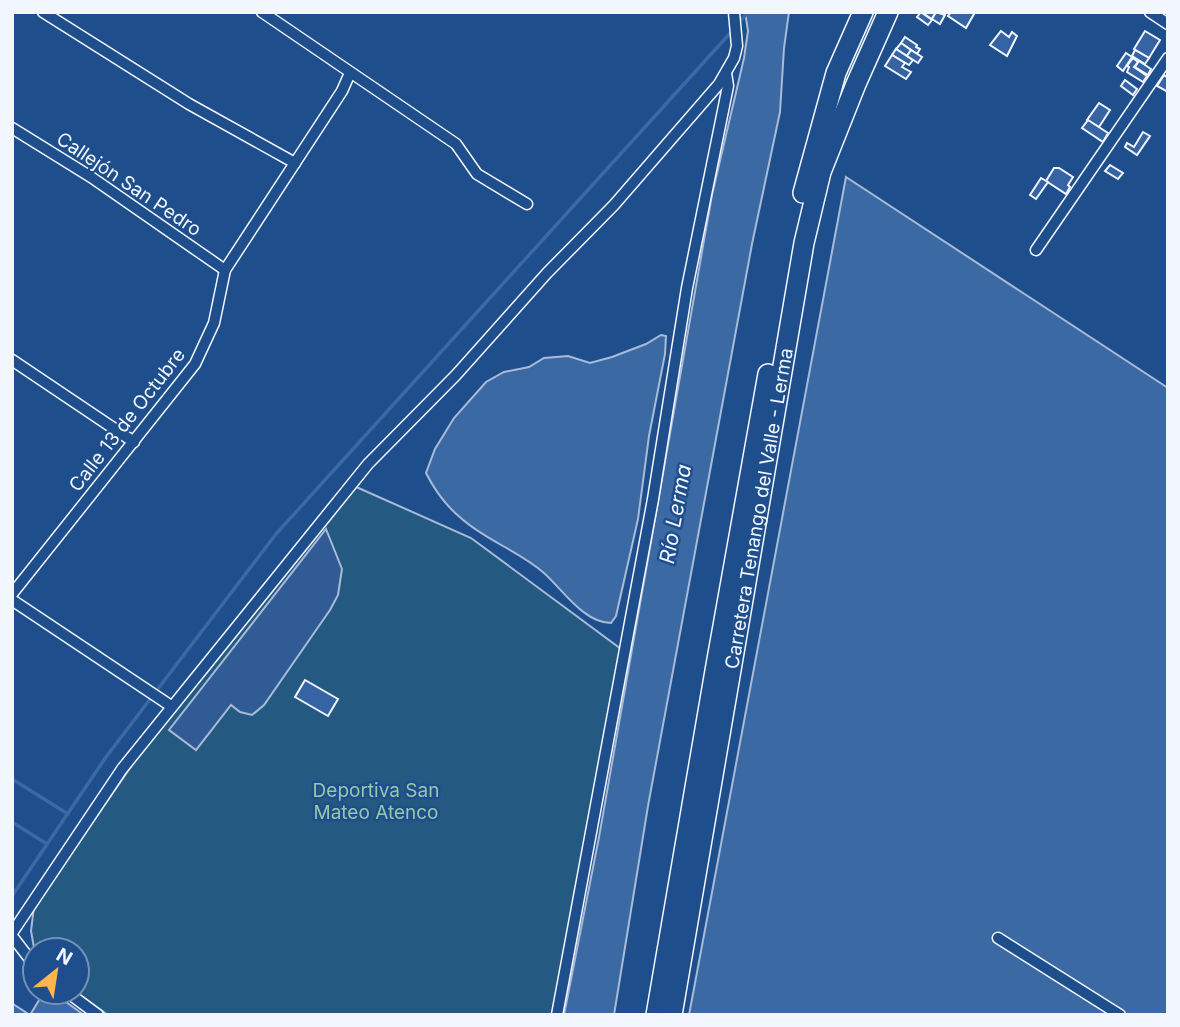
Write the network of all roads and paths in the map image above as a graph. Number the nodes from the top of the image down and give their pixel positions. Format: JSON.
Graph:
{"nodes":[{"id":1,"x":262,"y":12,"type":"edge"},
{"id":2,"x":734,"y":12,"type":"edge"},
{"id":3,"x":863,"y":12,"type":"edge"},
{"id":4,"x":888,"y":12,"type":"edge"},
{"id":5,"x":1150,"y":12,"type":"edge"},
{"id":6,"x":44,"y":13,"type":"edge"},
{"id":7,"x":1168,"y":24,"type":"edge"},
{"id":8,"x":1168,"y":58,"type":"edge"},
{"id":9,"x":350,"y":73,"type":"junction"},
{"id":10,"x":726,"y":73,"type":"junction"},
{"id":11,"x":12,"y":128,"type":"edge"},
{"id":12,"x":295,"y":163,"type":"junction"},
{"id":13,"x":527,"y":204,"type":"dead end"},
{"id":14,"x":1036,"y":250,"type":"dead end"},
{"id":15,"x":225,"y":270,"type":"junction"},
{"id":16,"x":12,"y":359,"type":"edge"},
{"id":17,"x":134,"y":442,"type":"junction"},
{"id":18,"x":12,"y":594,"type":"edge"},
{"id":19,"x":12,"y":600,"type":"edge"},
{"id":20,"x":166,"y":702,"type":"junction"},
{"id":21,"x":12,"y":934,"type":"edge"},
{"id":22,"x":999,"y":938,"type":"dead end"},
{"id":23,"x":557,"y":1015,"type":"edge"},
{"id":24,"x":656,"y":1015,"type":"edge"},
{"id":25,"x":672,"y":1015,"type":"edge"},
{"id":26,"x":1120,"y":1015,"type":"edge"}],
"edges":[{"from":1,"to":9,"type":"street"},
{"from":2,"to":10,"type":"street"},
{"from":3,"to":24,"type":"highway"},
{"from":4,"to":25,"type":"highway","name":"Carretera Tenango del Valle - Lerma"},
{"from":5,"to":7,"type":"street"},
{"from":6,"to":12,"type":"street"},
{"from":8,"to":14,"type":"street"},
{"from":9,"to":12,"type":"street","name":"Calle 13 de Octubre"},
{"from":9,"to":13,"type":"street"},
{"from":10,"to":20,"type":"street"},
{"from":10,"to":23,"type":"street"},
{"from":11,"to":15,"type":"street","name":"Callejón San Pedro"},
{"from":12,"to":15,"type":"street","name":"Calle 13 de Octubre"},
{"from":15,"to":17,"type":"street","name":"Calle 13 de Octubre"},
{"from":16,"to":17,"type":"street"},
{"from":17,"to":18,"type":"street","name":"Calle 13 de Octubre"},
{"from":19,"to":20,"type":"street"},
{"from":20,"to":21,"type":"street"},
{"from":22,"to":26,"type":"street"}]}
